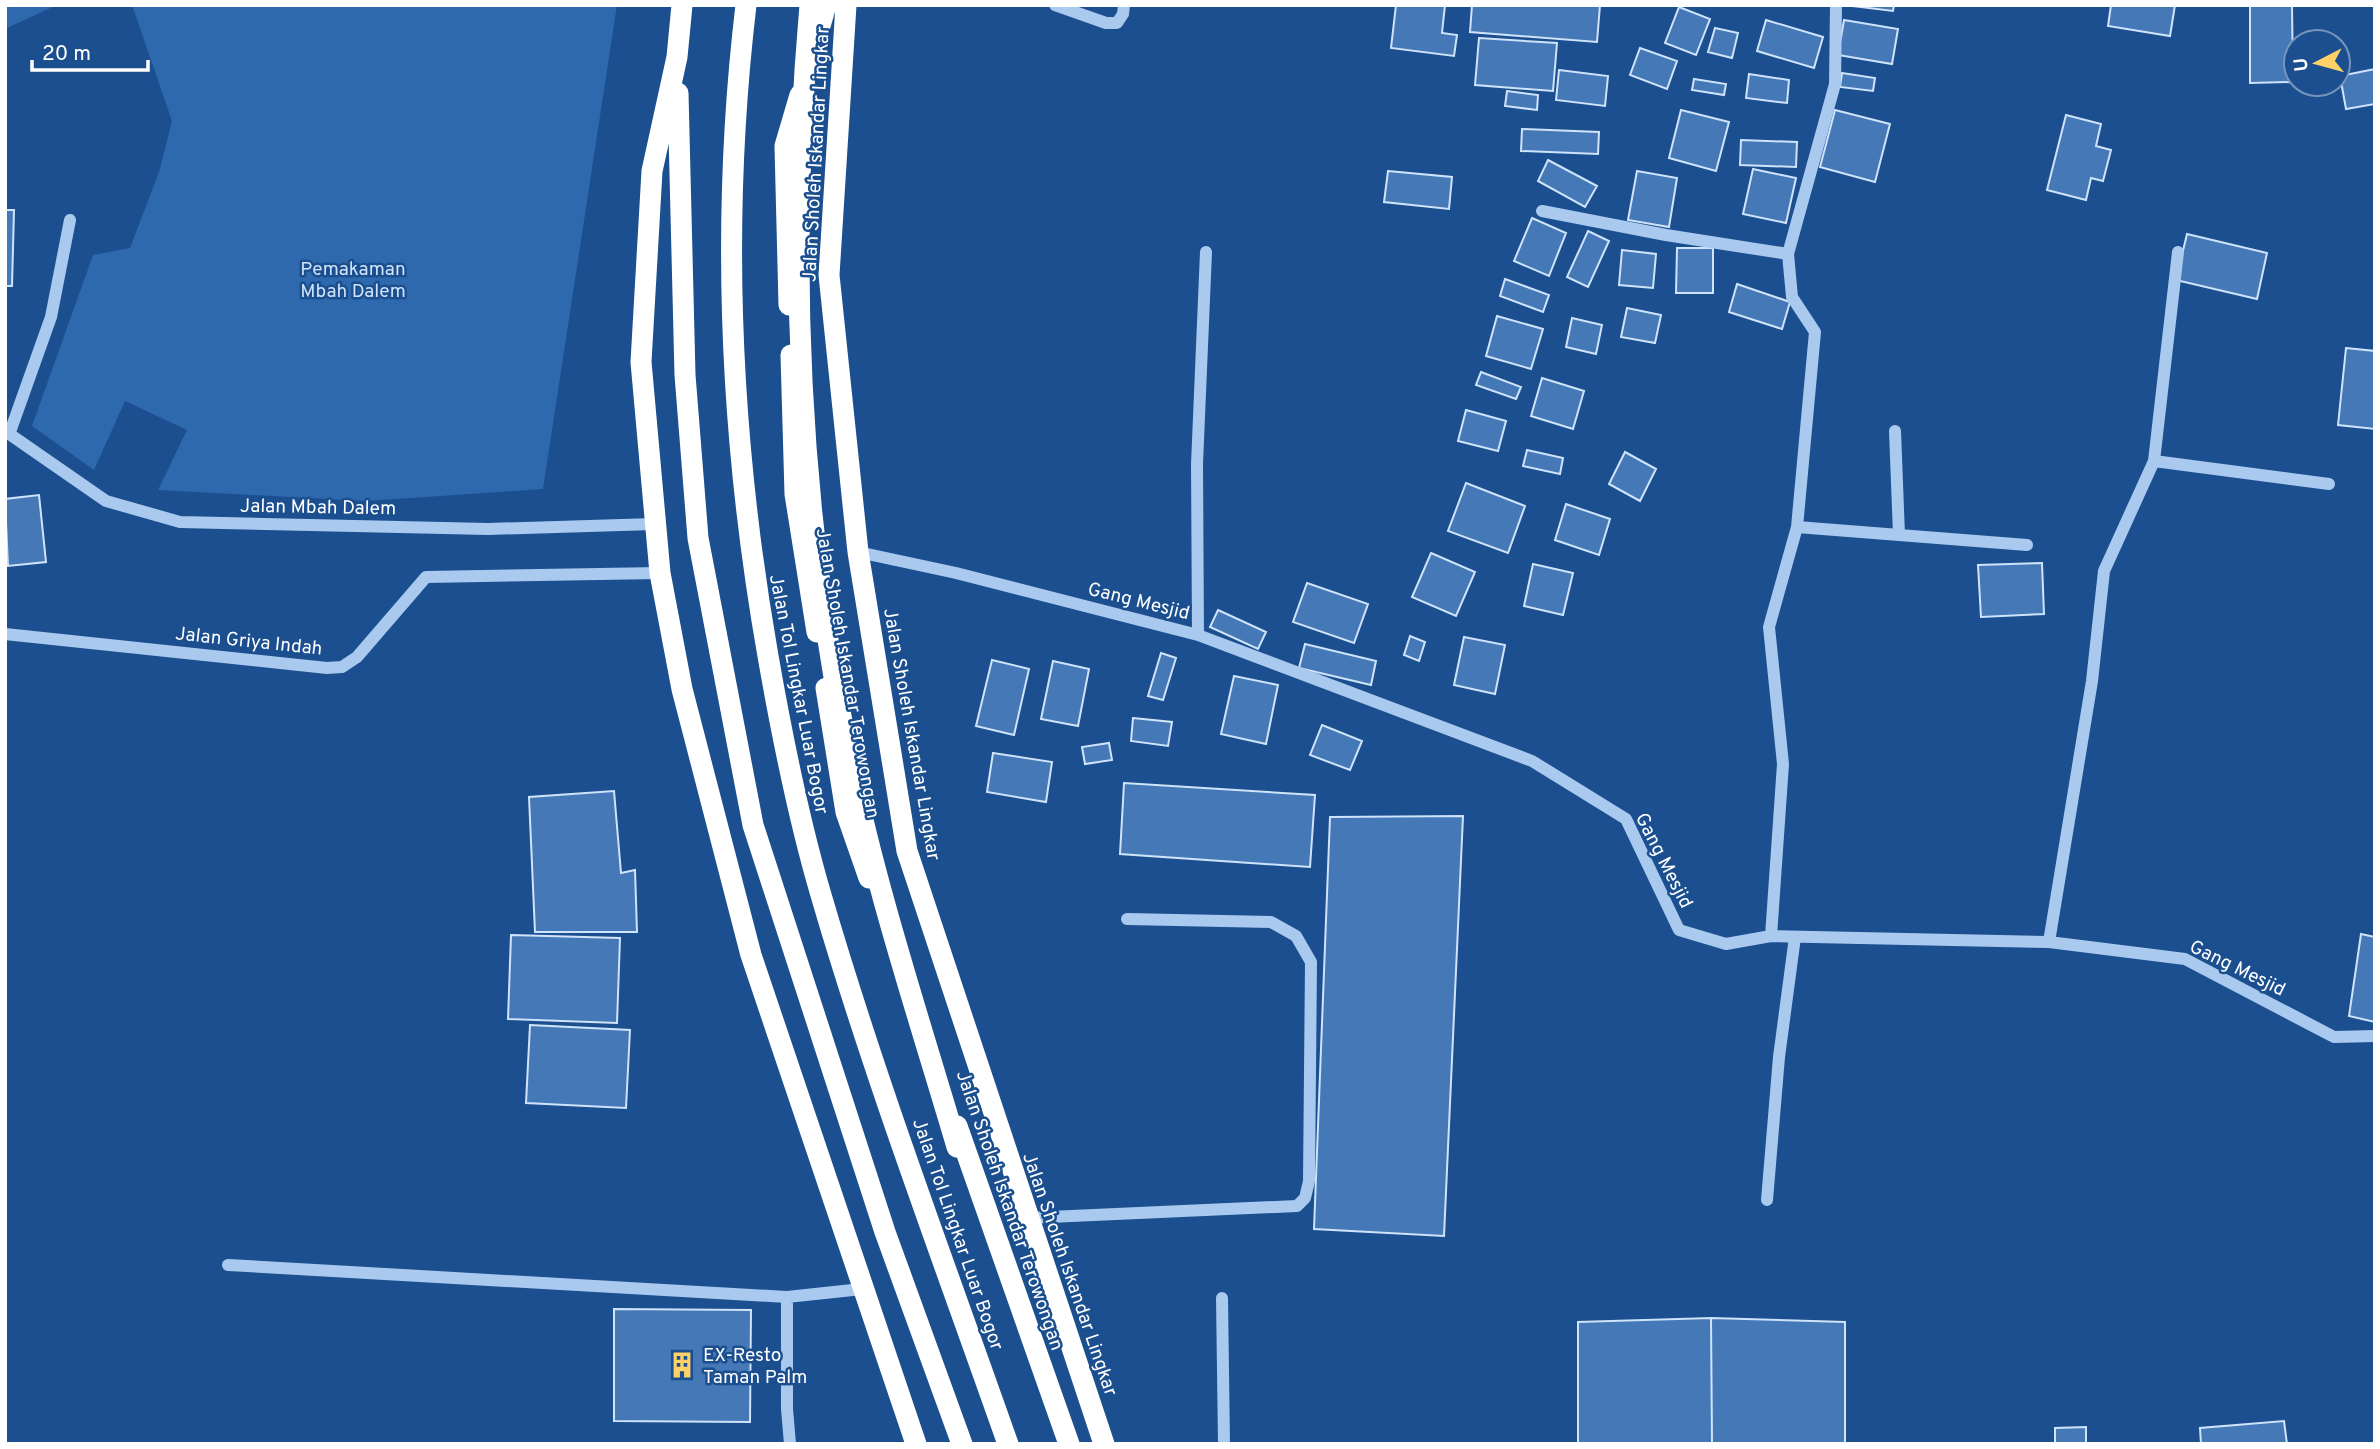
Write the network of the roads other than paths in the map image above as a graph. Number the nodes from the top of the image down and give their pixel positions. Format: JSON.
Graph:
{"nodes":[{"id":1,"x":682,"y":5,"type":"edge"},
{"id":2,"x":746,"y":5,"type":"edge"},
{"id":3,"x":810,"y":5,"type":"edge"},
{"id":4,"x":826,"y":5,"type":"edge"},
{"id":5,"x":846,"y":5,"type":"edge"},
{"id":6,"x":1055,"y":5,"type":"edge"},
{"id":7,"x":1124,"y":5,"type":"edge"},
{"id":8,"x":1836,"y":5,"type":"edge"},
{"id":9,"x":677,"y":57,"type":"junction"},
{"id":10,"x":1542,"y":211,"type":"dead end"},
{"id":11,"x":71,"y":220,"type":"dead end"},
{"id":12,"x":1206,"y":252,"type":"dead end"},
{"id":13,"x":2178,"y":252,"type":"dead end"},
{"id":14,"x":1788,"y":254,"type":"junction"},
{"id":15,"x":1895,"y":431,"type":"dead end"},
{"id":16,"x":7,"y":432,"type":"edge"},
{"id":17,"x":2154,"y":461,"type":"junction"},
{"id":18,"x":2329,"y":484,"type":"dead end"},
{"id":19,"x":654,"y":524,"type":"junction"},
{"id":20,"x":1797,"y":527,"type":"junction"},
{"id":21,"x":1899,"y":535,"type":"junction"},
{"id":22,"x":2027,"y":545,"type":"dead end"},
{"id":23,"x":858,"y":552,"type":"junction"},
{"id":24,"x":660,"y":573,"type":"junction"},
{"id":25,"x":5,"y":634,"type":"edge"},
{"id":26,"x":1198,"y":635,"type":"junction"},
{"id":27,"x":1127,"y":919,"type":"dead end"},
{"id":28,"x":1771,"y":936,"type":"junction"},
{"id":29,"x":1795,"y":937,"type":"junction"},
{"id":30,"x":2049,"y":942,"type":"junction"},
{"id":31,"x":2375,"y":1036,"type":"edge"},
{"id":32,"x":1767,"y":1200,"type":"dead end"},
{"id":33,"x":1027,"y":1218,"type":"junction"},
{"id":34,"x":228,"y":1265,"type":"dead end"},
{"id":35,"x":862,"y":1289,"type":"junction"},
{"id":36,"x":787,"y":1297,"type":"junction"},
{"id":37,"x":1222,"y":1298,"type":"dead end"},
{"id":38,"x":790,"y":1444,"type":"edge"},
{"id":39,"x":916,"y":1444,"type":"edge"},
{"id":40,"x":962,"y":1444,"type":"edge"},
{"id":41,"x":1008,"y":1444,"type":"edge"},
{"id":42,"x":1061,"y":1444,"type":"edge"},
{"id":43,"x":1069,"y":1444,"type":"edge"},
{"id":44,"x":1104,"y":1444,"type":"edge"},
{"id":45,"x":1224,"y":1444,"type":"edge"}],
"edges":[{"from":1,"to":9,"type":"highway"},
{"from":2,"to":41,"type":"highway","name":"Jalan Tol Lingkar Luar Bogor"},
{"from":3,"to":42,"type":"highway","name":"Jalan Tol Lingkar Luar Bogor","bridge":true},
{"from":4,"to":43,"type":"highway","name":"Jalan Sholeh Iskandar Terowongan"},
{"from":5,"to":23,"type":"highway","name":"Jalan Sholeh Iskandar Lingkar"},
{"from":6,"to":7,"type":"street"},
{"from":8,"to":14,"type":"street"},
{"from":9,"to":19,"type":"highway"},
{"from":9,"to":40,"type":"highway"},
{"from":10,"to":14,"type":"street"},
{"from":11,"to":16,"type":"street"},
{"from":12,"to":26,"type":"street"},
{"from":13,"to":17,"type":"street"},
{"from":14,"to":20,"type":"street"},
{"from":15,"to":21,"type":"street"},
{"from":16,"to":19,"type":"street","name":"Jalan Mbah Dalem"},
{"from":17,"to":18,"type":"street"},
{"from":17,"to":30,"type":"street"},
{"from":19,"to":24,"type":"highway"},
{"from":20,"to":21,"type":"street"},
{"from":20,"to":28,"type":"street"},
{"from":21,"to":22,"type":"street"},
{"from":23,"to":26,"type":"street","name":"Gang Mesjid"},
{"from":23,"to":33,"type":"highway","name":"Jalan Sholeh Iskandar Lingkar"},
{"from":24,"to":25,"type":"street","name":"Jalan Griya Indah"},
{"from":24,"to":35,"type":"highway"},
{"from":26,"to":28,"type":"street","name":"Gang Mesjid"},
{"from":27,"to":33,"type":"street"},
{"from":28,"to":29,"type":"street","name":"Gang Mesjid"},
{"from":29,"to":30,"type":"street","name":"Gang Mesjid"},
{"from":29,"to":32,"type":"street"},
{"from":30,"to":31,"type":"street","name":"Gang Mesjid"},
{"from":33,"to":44,"type":"highway","name":"Jalan Sholeh Iskandar Lingkar"},
{"from":34,"to":36,"type":"street"},
{"from":35,"to":36,"type":"street"},
{"from":35,"to":39,"type":"highway"},
{"from":36,"to":38,"type":"street"},
{"from":37,"to":45,"type":"street"}]}
